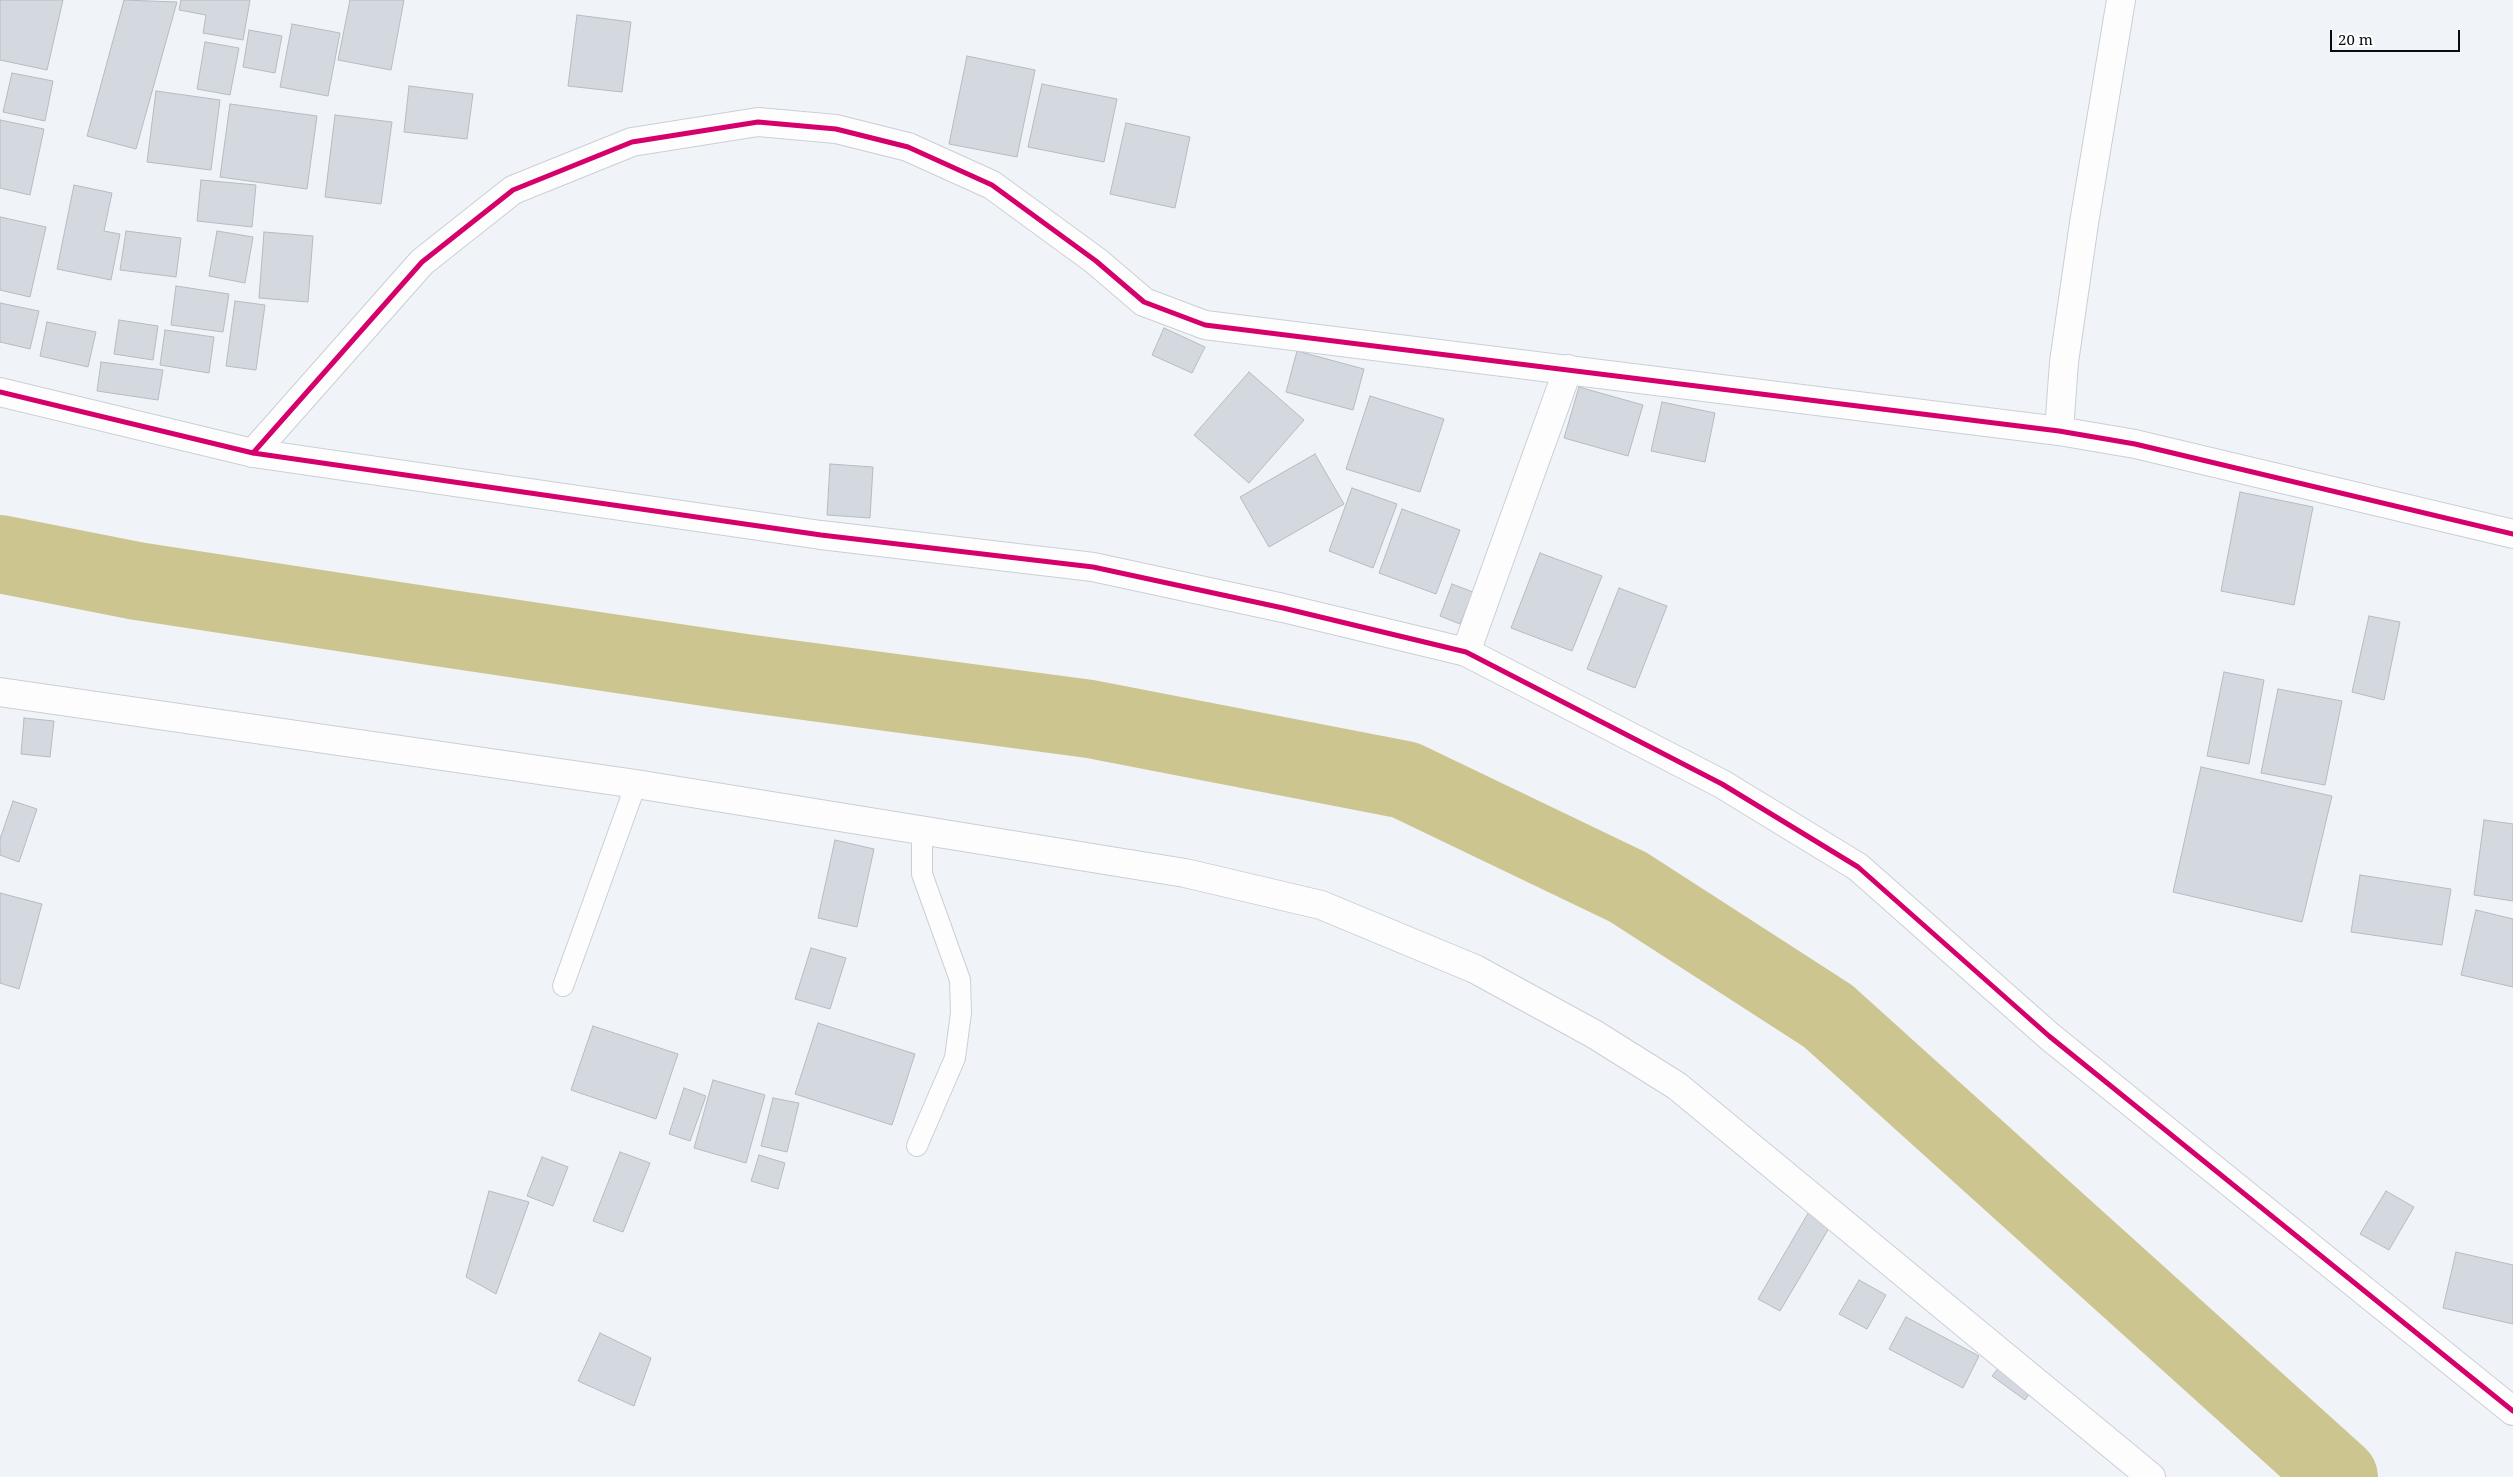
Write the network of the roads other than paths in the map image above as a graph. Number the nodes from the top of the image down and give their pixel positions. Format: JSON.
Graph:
{"nodes":[{"id":1,"x":2121,"y":0,"type":"edge"},
{"id":2,"x":1568,"y":369,"type":"junction"},
{"id":3,"x":0,"y":392,"type":"edge"},
{"id":4,"x":2059,"y":431,"type":"junction"},
{"id":5,"x":253,"y":453,"type":"junction"},
{"id":6,"x":2513,"y":534,"type":"edge"},
{"id":7,"x":1466,"y":652,"type":"junction"},
{"id":8,"x":0,"y":692,"type":"edge"},
{"id":9,"x":636,"y":784,"type":"junction"},
{"id":10,"x":922,"y":832,"type":"junction"},
{"id":11,"x":563,"y":986,"type":"dead end"},
{"id":12,"x":916,"y":1146,"type":"dead end"},
{"id":13,"x":2513,"y":1411,"type":"edge"},
{"id":14,"x":2151,"y":1477,"type":"edge"}],
"edges":[{"from":1,"to":4,"type":"street"},
{"from":2,"to":4,"type":"street"},
{"from":2,"to":5,"type":"street"},
{"from":2,"to":7,"type":"street"},
{"from":3,"to":5,"type":"street"},
{"from":4,"to":6,"type":"street"},
{"from":5,"to":7,"type":"street"},
{"from":7,"to":13,"type":"street"},
{"from":8,"to":9,"type":"street"},
{"from":9,"to":10,"type":"street"},
{"from":9,"to":11,"type":"lane"},
{"from":10,"to":12,"type":"lane"},
{"from":10,"to":14,"type":"street"}]}
